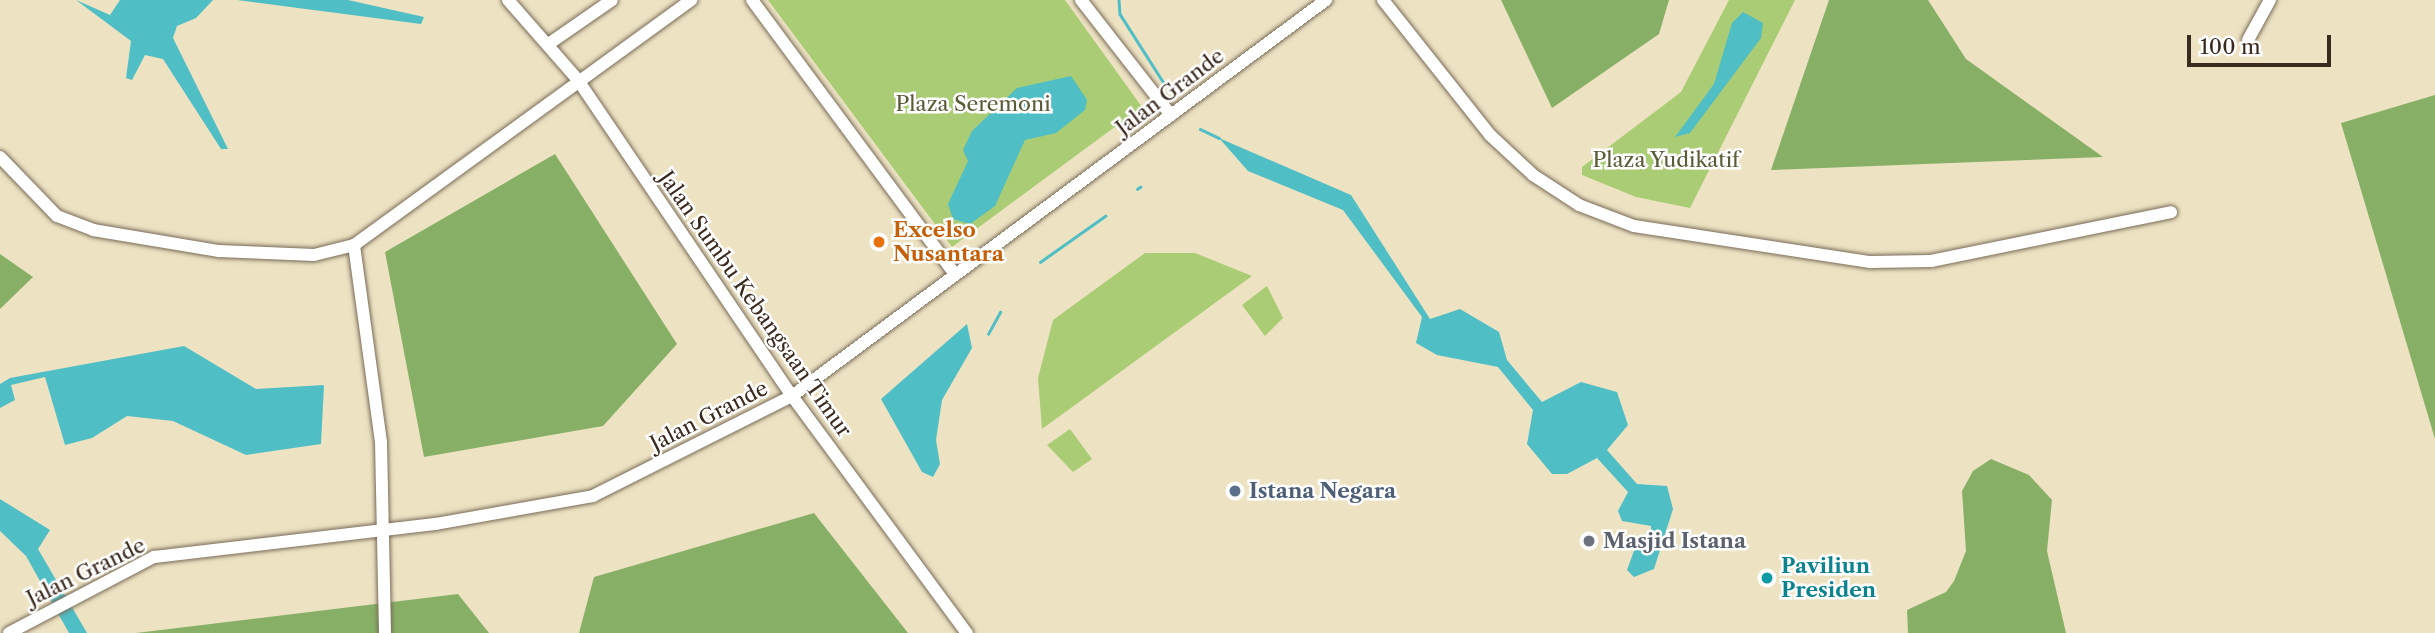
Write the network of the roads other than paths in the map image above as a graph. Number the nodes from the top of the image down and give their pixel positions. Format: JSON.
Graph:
{"nodes":[{"id":1,"x":508,"y":0,"type":"edge"},
{"id":2,"x":612,"y":0,"type":"edge"},
{"id":3,"x":691,"y":0,"type":"edge"},
{"id":4,"x":752,"y":0,"type":"edge"},
{"id":5,"x":1081,"y":0,"type":"edge"},
{"id":6,"x":1326,"y":0,"type":"edge"},
{"id":7,"x":1383,"y":0,"type":"edge"},
{"id":8,"x":2270,"y":0,"type":"edge"},
{"id":9,"x":2248,"y":40,"type":"dead end"},
{"id":10,"x":550,"y":43,"type":"junction"},
{"id":11,"x":578,"y":80,"type":"junction"},
{"id":12,"x":1171,"y":115,"type":"junction"},
{"id":13,"x":0,"y":157,"type":"edge"},
{"id":14,"x":2171,"y":212,"type":"dead end"},
{"id":15,"x":354,"y":244,"type":"junction"},
{"id":16,"x":955,"y":274,"type":"junction"},
{"id":17,"x":792,"y":396,"type":"junction"},
{"id":18,"x":383,"y":528,"type":"junction"},
{"id":19,"x":9,"y":633,"type":"edge"},
{"id":20,"x":385,"y":633,"type":"edge"},
{"id":21,"x":967,"y":633,"type":"edge"}],
"edges":[{"from":1,"to":10,"type":"street","name":"Jalan Sumbu Kebangsaan Timur"},
{"from":2,"to":10,"type":"street"},
{"from":3,"to":11,"type":"street"},
{"from":4,"to":16,"type":"street"},
{"from":5,"to":12,"type":"street"},
{"from":6,"to":12,"type":"street","name":"Jalan Grande"},
{"from":7,"to":14,"type":"street"},
{"from":8,"to":9,"type":"street"},
{"from":10,"to":11,"type":"street","name":"Jalan Sumbu Kebangsaan Timur"},
{"from":11,"to":15,"type":"street"},
{"from":11,"to":17,"type":"street","name":"Jalan Sumbu Kebangsaan Timur"},
{"from":12,"to":16,"type":"street","name":"Jalan Grande"},
{"from":13,"to":15,"type":"street"},
{"from":15,"to":18,"type":"street"},
{"from":16,"to":17,"type":"street","name":"Jalan Grande"},
{"from":17,"to":18,"type":"street","name":"Jalan Grande"},
{"from":17,"to":21,"type":"street","name":"Jalan Sumbu Kebangsaan Timur"},
{"from":18,"to":19,"type":"street","name":"Jalan Grande"},
{"from":18,"to":20,"type":"street"}]}
